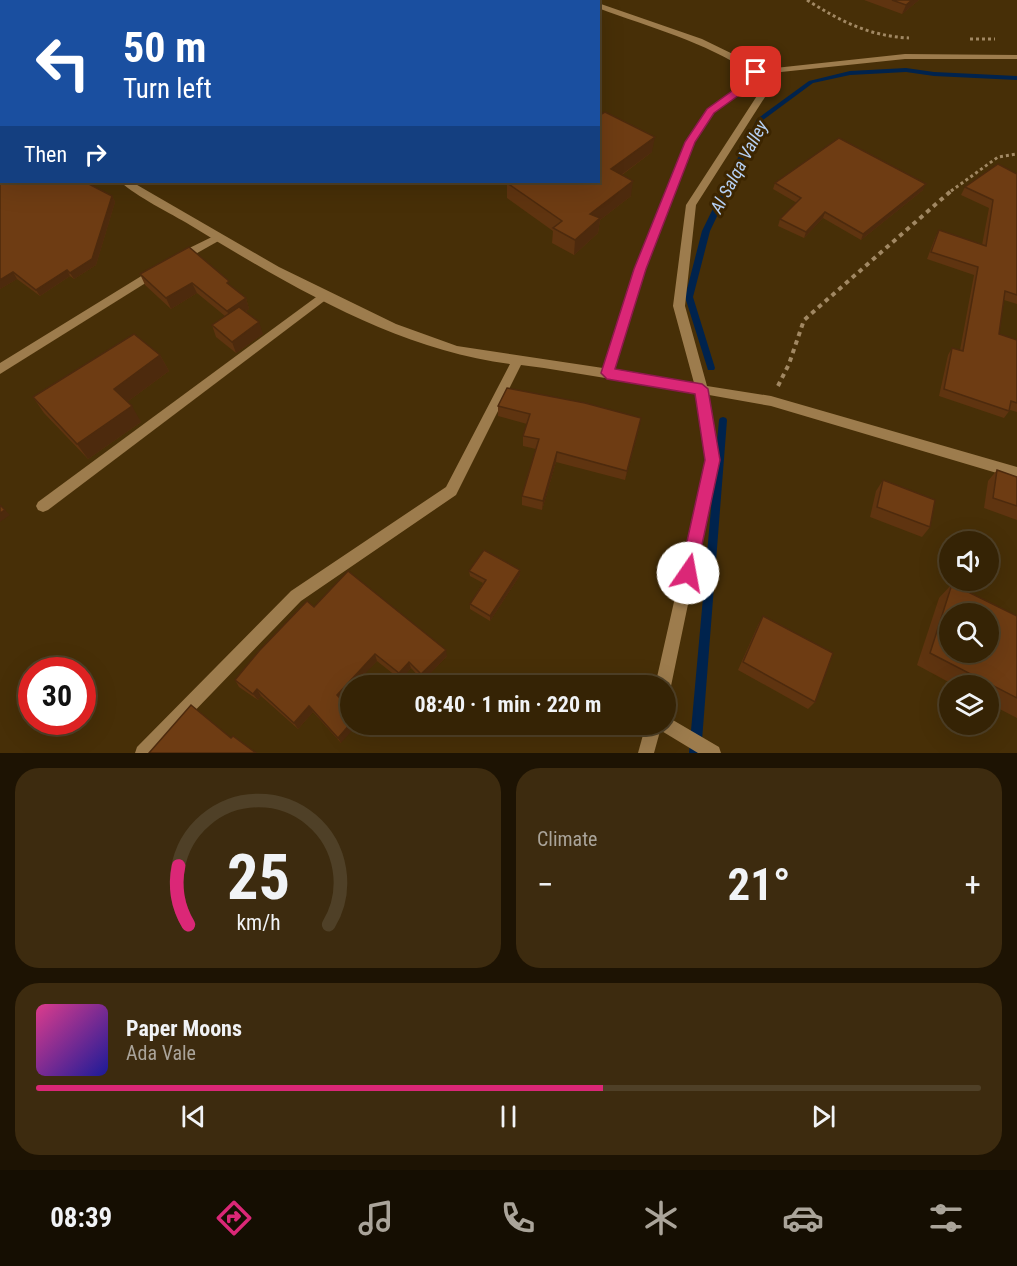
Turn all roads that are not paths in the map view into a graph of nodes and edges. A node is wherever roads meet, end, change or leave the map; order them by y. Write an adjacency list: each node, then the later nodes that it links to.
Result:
1 (600, 5): 8 (street)
2 (1017, 57): 9 (street)
3 (128, 183): 4 (street)
4 (218, 237): 5 (street); 7 (street)
5 (323, 296): 6 (street); 11 (street)
6 (517, 362): 8 (street); 15 (street)
7 (0, 369)
8 (607, 373): 9 (street)
9 (702, 389): 10 (street); 12 (street)
10 (1017, 473)
11 (43, 506)
12 (665, 675)
13 (676, 730): 17 (street)
14 (651, 735): 16 (street)
15 (142, 753)
16 (646, 753)
17 (713, 753)

